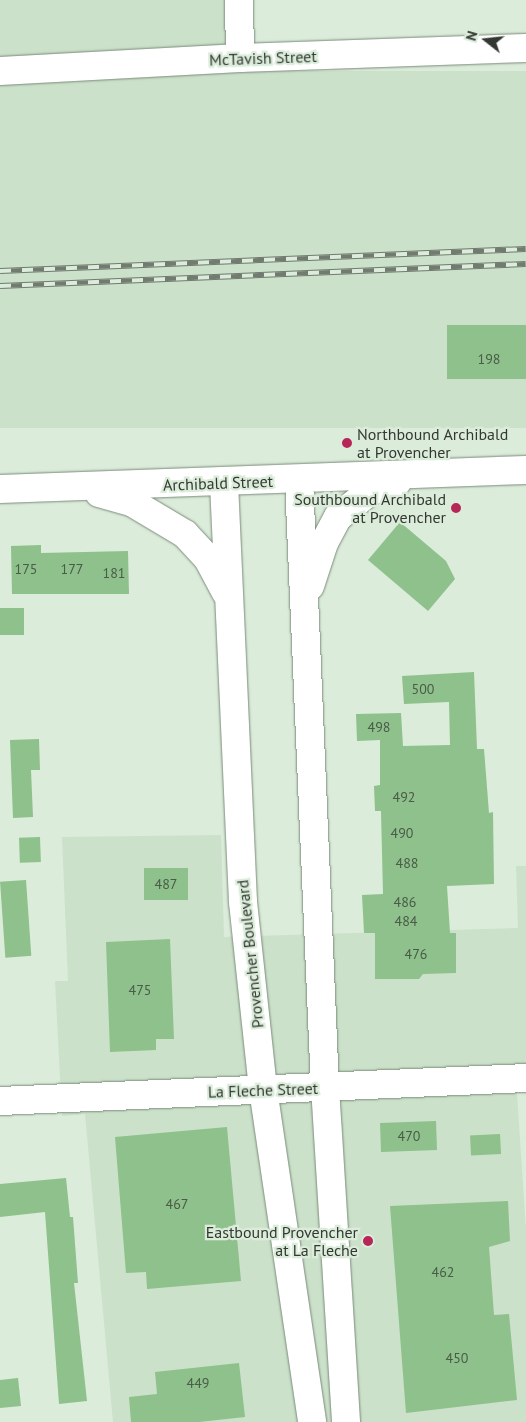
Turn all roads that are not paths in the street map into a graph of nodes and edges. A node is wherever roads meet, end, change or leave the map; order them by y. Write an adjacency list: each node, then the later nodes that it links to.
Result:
1 (239, 0): 3 (main road)
2 (526, 48): 3 (main road, McTavish Street)
3 (240, 58): 4 (main road, McTavish Street)
4 (0, 71)
5 (526, 470): 6 (main road, Archibald Street)
6 (426, 473): 7 (main road, Archibald Street); 12 (main road)
7 (298, 480): 8 (main road, Archibald Street); 12 (main road)
8 (224, 483): 9 (main road, Archibald Street); 11 (main road, Provencher Boulevard)
9 (75, 485): 10 (main road, Archibald Street); 11 (main road)
10 (0, 489)
11 (230, 602): 15 (main road, Provencher Boulevard)
12 (305, 604): 14 (main road)
13 (526, 1078): 14 (main road, La Fleche Street)
14 (324, 1087): 15 (main road, La Fleche Street); 18 (main road)
15 (263, 1089): 16 (main road, La Fleche Street); 17 (main road, Provencher Boulevard)
16 (0, 1101)
17 (312, 1422)
18 (346, 1422)

